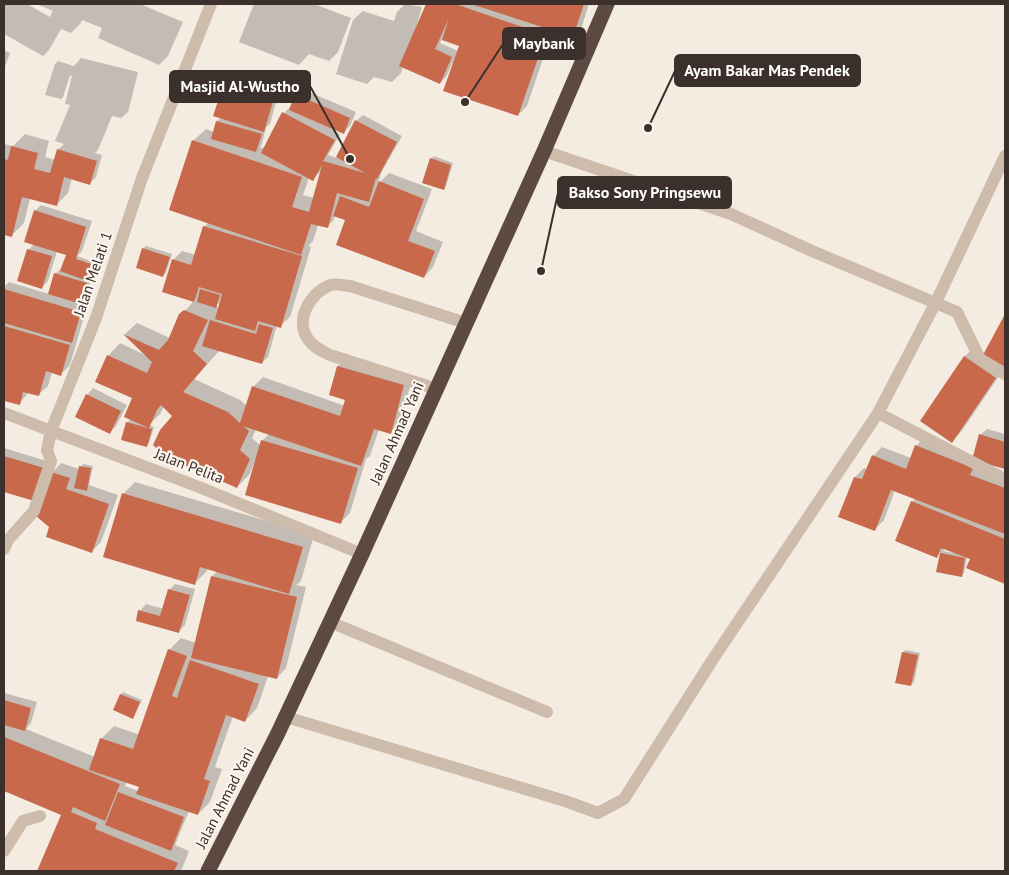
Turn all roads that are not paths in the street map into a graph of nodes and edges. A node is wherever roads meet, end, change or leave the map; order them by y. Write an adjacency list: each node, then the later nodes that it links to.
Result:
1 (211, 4): 11 (street, Jalan Melati 1)
2 (607, 4): 3 (highway, Jalan Ahmad Yani)
3 (544, 151): 5 (street); 6 (highway, Jalan Ahmad Yani)
4 (1005, 156): 5 (street)
5 (936, 302): 7 (street); 10 (street)
6 (466, 324): 8 (highway, Jalan Ahmad Yani); 8 (street)
7 (1005, 374)
8 (436, 389): 14 (highway, Jalan Ahmad Yani)
9 (4, 413): 11 (street, Jalan Pelita)
10 (878, 413): 12 (street); 17 (street)
11 (51, 432): 13 (street, Jalan Melati 1); 14 (street, Jalan Pelita)
12 (1005, 479)
13 (4, 549)
14 (362, 554): 15 (highway, Jalan Ahmad Yani)
15 (330, 622): 16 (street); 17 (highway, Jalan Ahmad Yani)
16 (547, 712)
17 (286, 717): 20 (highway, Jalan Ahmad Yani)
18 (40, 816): 19 (street)
19 (4, 850)
20 (208, 871)

